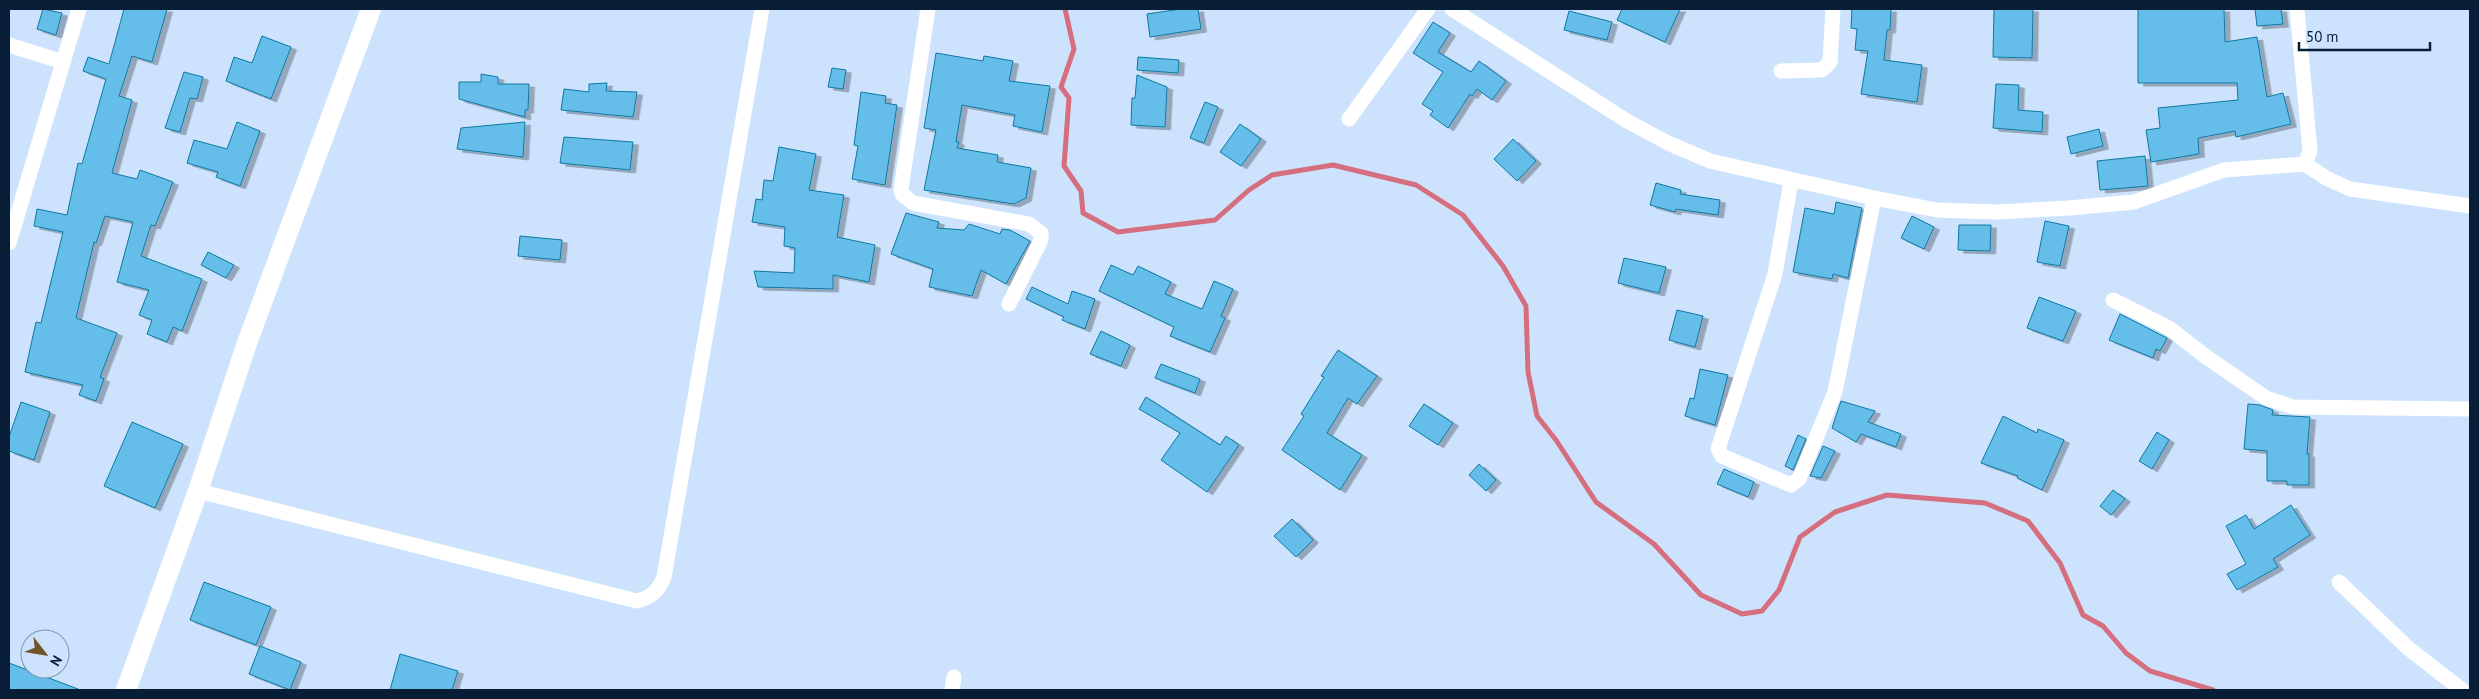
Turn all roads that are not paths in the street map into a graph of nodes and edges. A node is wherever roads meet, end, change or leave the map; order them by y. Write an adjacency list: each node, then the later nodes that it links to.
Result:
1 (79, 9): 10 (street)
2 (371, 9): 21 (street)
3 (762, 9): 21 (street)
4 (928, 9): 19 (street)
5 (1428, 9): 12 (street)
6 (1452, 9): 14 (street)
7 (1833, 9): 11 (street)
8 (2297, 9): 13 (street)
9 (9, 45): 10 (street)
10 (63, 62): 17 (street)
11 (1781, 71)
12 (1349, 119)
13 (2305, 164): 15 (street); 16 (street)
14 (1791, 181): 15 (street); 15 (street)
15 (1874, 198)
16 (2470, 206)
17 (9, 243)
18 (2113, 300): 20 (street)
19 (1009, 304)
20 (2470, 409)
21 (198, 491): 24 (street)
22 (2339, 582): 25 (street)
23 (2470, 684): 26 (street)
24 (126, 690)
25 (2462, 690)
26 (2467, 690)

